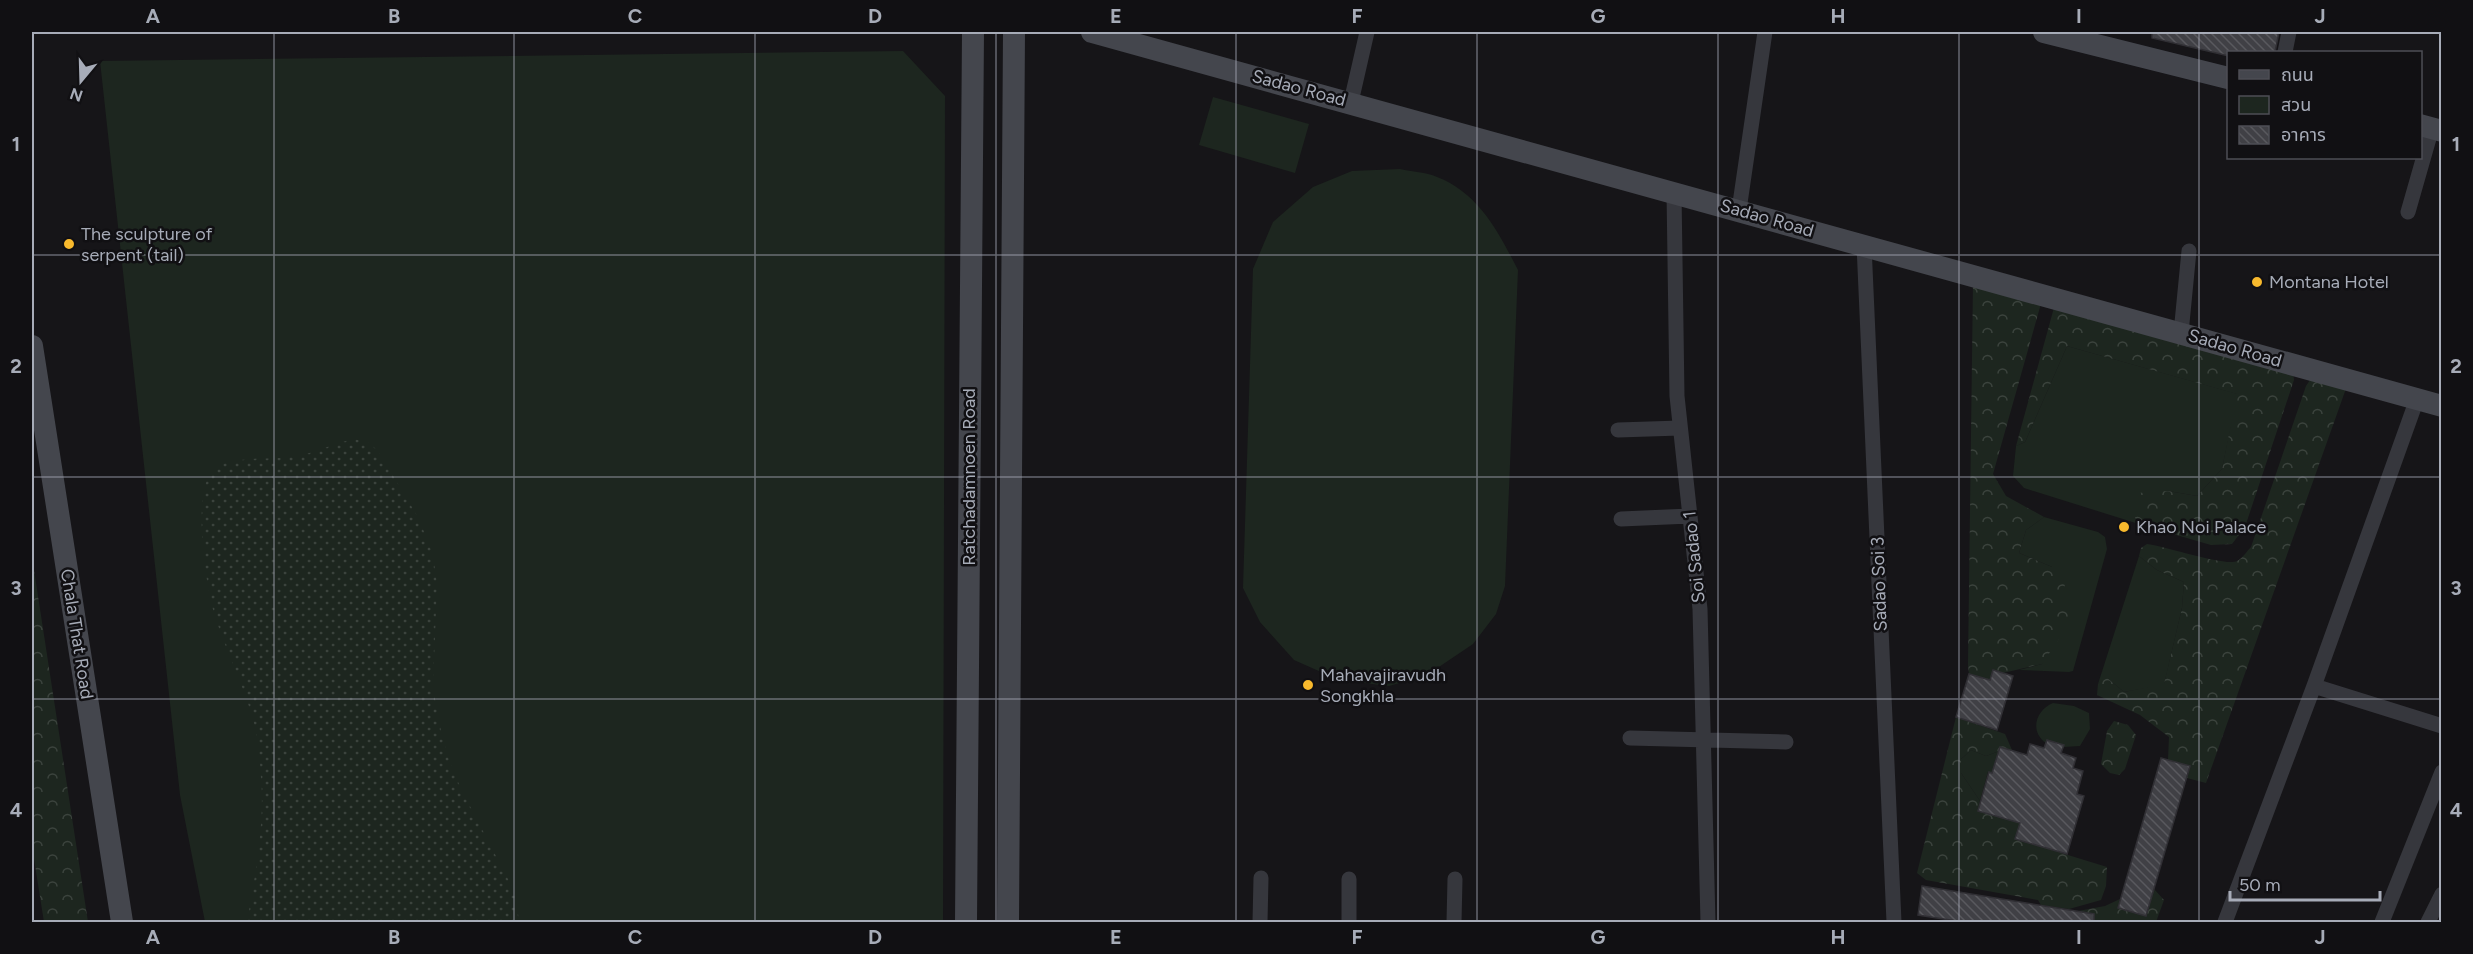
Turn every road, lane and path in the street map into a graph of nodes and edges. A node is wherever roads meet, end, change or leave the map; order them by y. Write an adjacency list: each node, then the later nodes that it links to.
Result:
1 (973, 32): 36 (street, Ratchadamnoen Road)
2 (1014, 32): 37 (street)
3 (1092, 32): 10 (street, Sadao Road)
4 (1367, 32): 10 (street)
5 (1765, 32): 13 (street)
6 (2044, 32): 9 (street)
7 (2289, 32): 8 (street)
8 (2285, 51)
9 (2227, 78)
10 (1351, 102): 12 (street, Sadao Road)
11 (2431, 128): 14 (street)
12 (1674, 192): 13 (street, Sadao Road); 21 (street, Soi Sadao 1)
13 (1739, 210): 15 (street, Sadao Road)
14 (2408, 212)
15 (1864, 245): 17 (street, Sadao Road); 42 (street, Sadao Soi 3)
16 (2189, 251): 17 (street)
17 (2181, 333): 19 (street, Sadao Road)
18 (32, 346): 35 (street, Chala That Road)
19 (2417, 399): 20 (street, Sadao Road); 25 (street)
20 (2442, 406)
21 (1680, 428): 22 (street); 23 (street, Soi Sadao 1)
22 (1618, 429)
23 (1690, 516): 24 (street); 28 (street, Soi Sadao 1)
24 (1621, 519)
25 (2314, 686): 26 (street); 43 (street)
26 (2442, 726)
27 (1630, 738): 28 (street)
28 (1702, 741): 29 (street); 41 (street, Soi Sadao 1)
29 (1786, 742)
30 (2442, 772): 44 (street)
31 (1261, 879): 38 (street)
32 (1349, 879): 39 (street)
33 (1455, 879): 40 (street)
34 (2442, 894): 45 (street)
35 (122, 922)
36 (966, 922)
37 (1008, 922)
38 (1260, 922)
39 (1348, 922)
40 (1454, 922)
41 (1708, 922)
42 (1894, 922)
43 (2225, 922)
44 (2382, 922)
45 (2428, 922)

